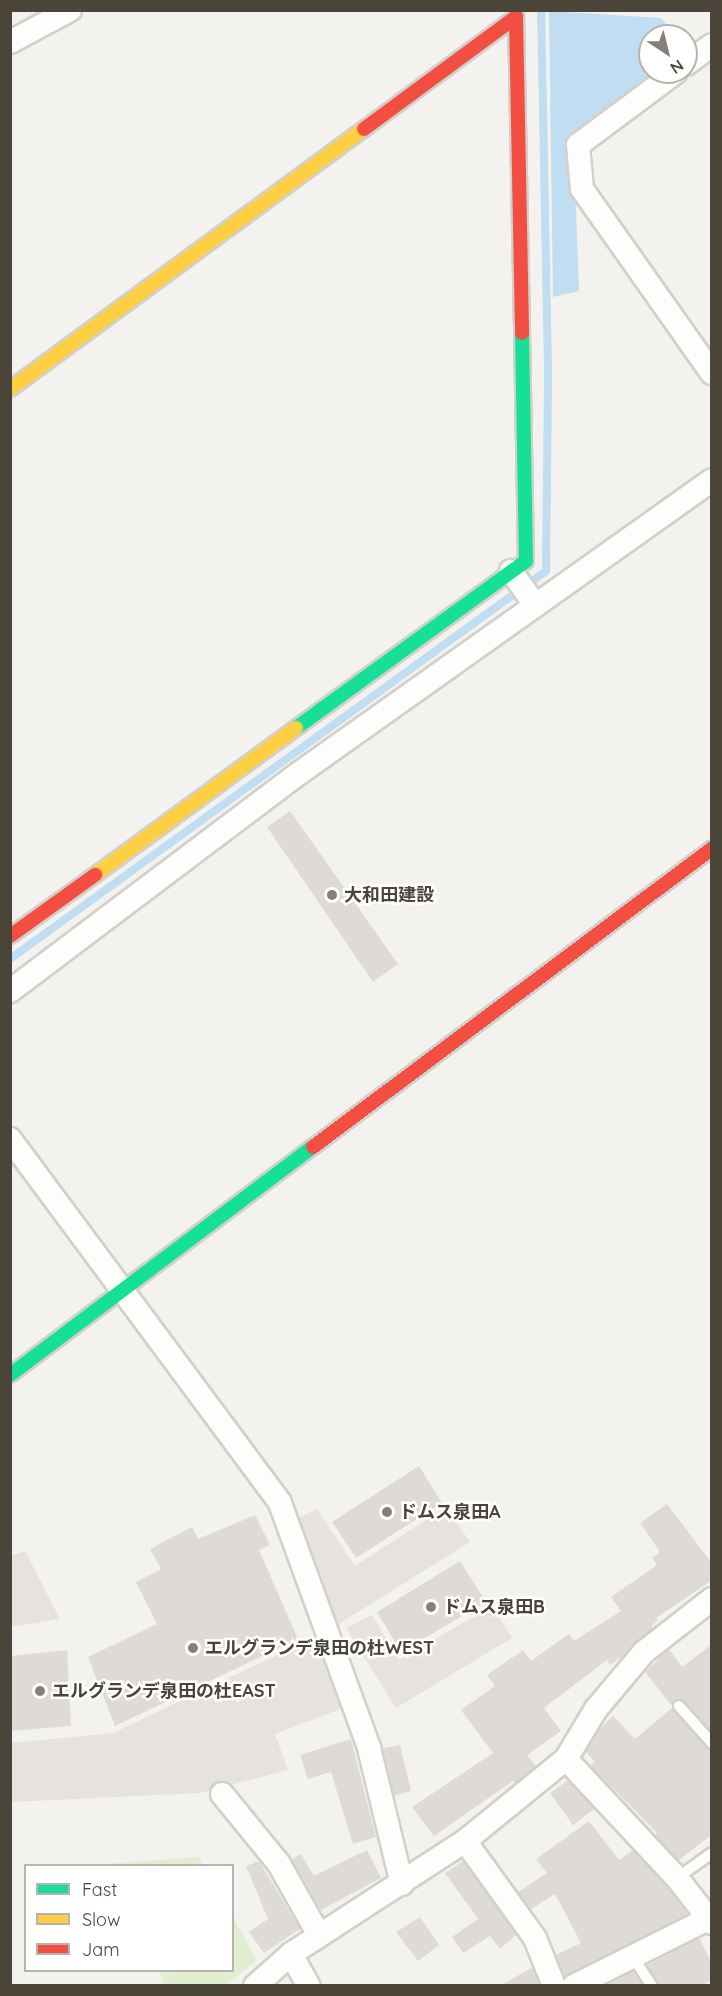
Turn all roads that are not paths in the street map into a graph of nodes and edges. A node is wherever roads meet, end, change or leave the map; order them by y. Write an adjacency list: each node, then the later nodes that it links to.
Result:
1 (70, 10): 2 (street)
2 (10, 42)
3 (711, 45): 4 (street)
4 (698, 55)
5 (660, 84): 6 (street)
6 (711, 373)
7 (10, 389): 9 (street)
8 (711, 480): 10 (street)
9 (511, 571): 10 (street); 12 (street)
10 (535, 605): 13 (street)
11 (711, 848): 15 (street)
12 (10, 936)
13 (10, 991)
14 (10, 1139): 15 (street)
15 (122, 1289): 16 (street); 25 (street)
16 (10, 1375)
17 (711, 1599): 20 (street)
18 (679, 1706): 19 (lane)
19 (711, 1743)
20 (566, 1759): 22 (street); 24 (street)
21 (222, 1794): 27 (street)
22 (465, 1841): 25 (street); 32 (street)
23 (711, 1853): 24 (lane)
24 (676, 1878): 26 (street)
25 (402, 1884): 27 (street)
26 (707, 1911): 29 (street)
27 (319, 1935): 28 (street)
28 (291, 1954): 30 (street); 31 (street)
29 (633, 1957): 33 (street); 34 (lane)
30 (255, 1986)
31 (309, 1986)
32 (554, 1986)
33 (574, 1986)
34 (652, 1986)

